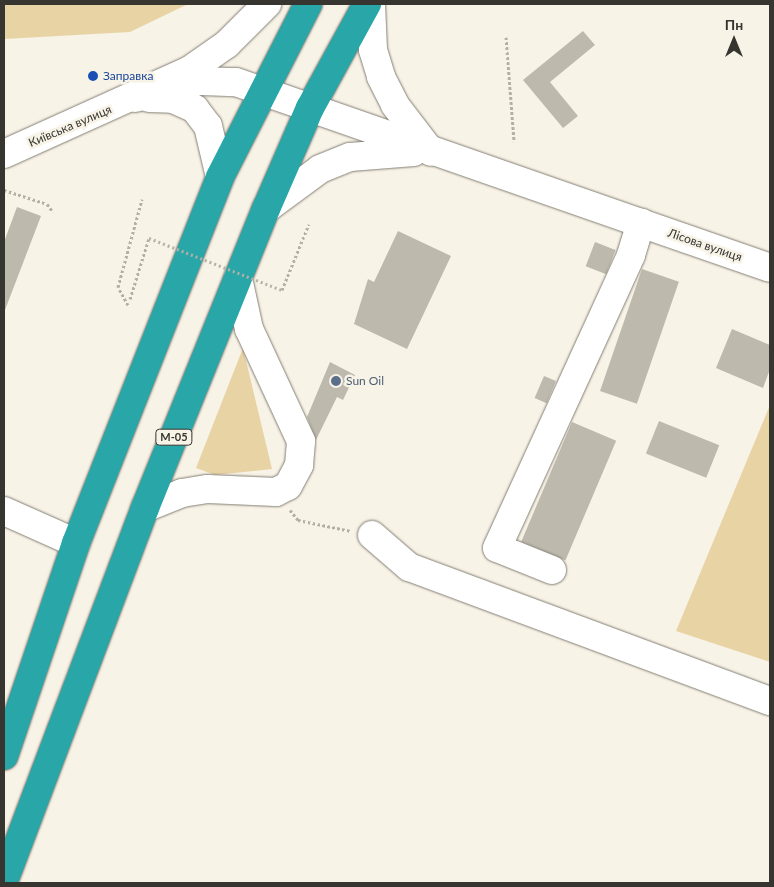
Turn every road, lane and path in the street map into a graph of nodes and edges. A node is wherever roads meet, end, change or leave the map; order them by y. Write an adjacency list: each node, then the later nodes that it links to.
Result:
1 (267, 4): 7 (street)
2 (308, 4): 6 (highway)
3 (366, 4): 8 (highway, М-05)
4 (371, 4): 10 (street)
5 (506, 37): 9 (path)
6 (263, 90): 7 (street, Лісова вулиця); 8 (street, Лісова вулиця); 12 (highway)
7 (135, 98): 11 (street, Київська вулиця); 12 (street)
8 (310, 108): 10 (street, Лісова вулиця); 15 (highway, М-05)
9 (514, 142)
10 (431, 152): 15 (street); 17 (street, Лісова вулиця)
11 (4, 154)
12 (220, 177): 27 (highway)
13 (4, 190): 16 (path)
14 (142, 199): 22 (path)
15 (266, 209): 20 (highway, М-05)
16 (53, 212)
17 (641, 223): 19 (street, Лісова вулиця); 28 (street)
18 (309, 224): 21 (path, bridge)
19 (770, 268)
20 (238, 278): 23 (street); 24 (highway, М-05)
21 (130, 299)
22 (128, 305)
23 (276, 492): 24 (street); 26 (path)
24 (145, 508): 31 (highway, М-05)
25 (4, 512): 27 (street)
26 (372, 535): 29 (street)
27 (76, 543): 30 (highway)
28 (552, 570)
29 (770, 701)
30 (4, 756)
31 (4, 881)

